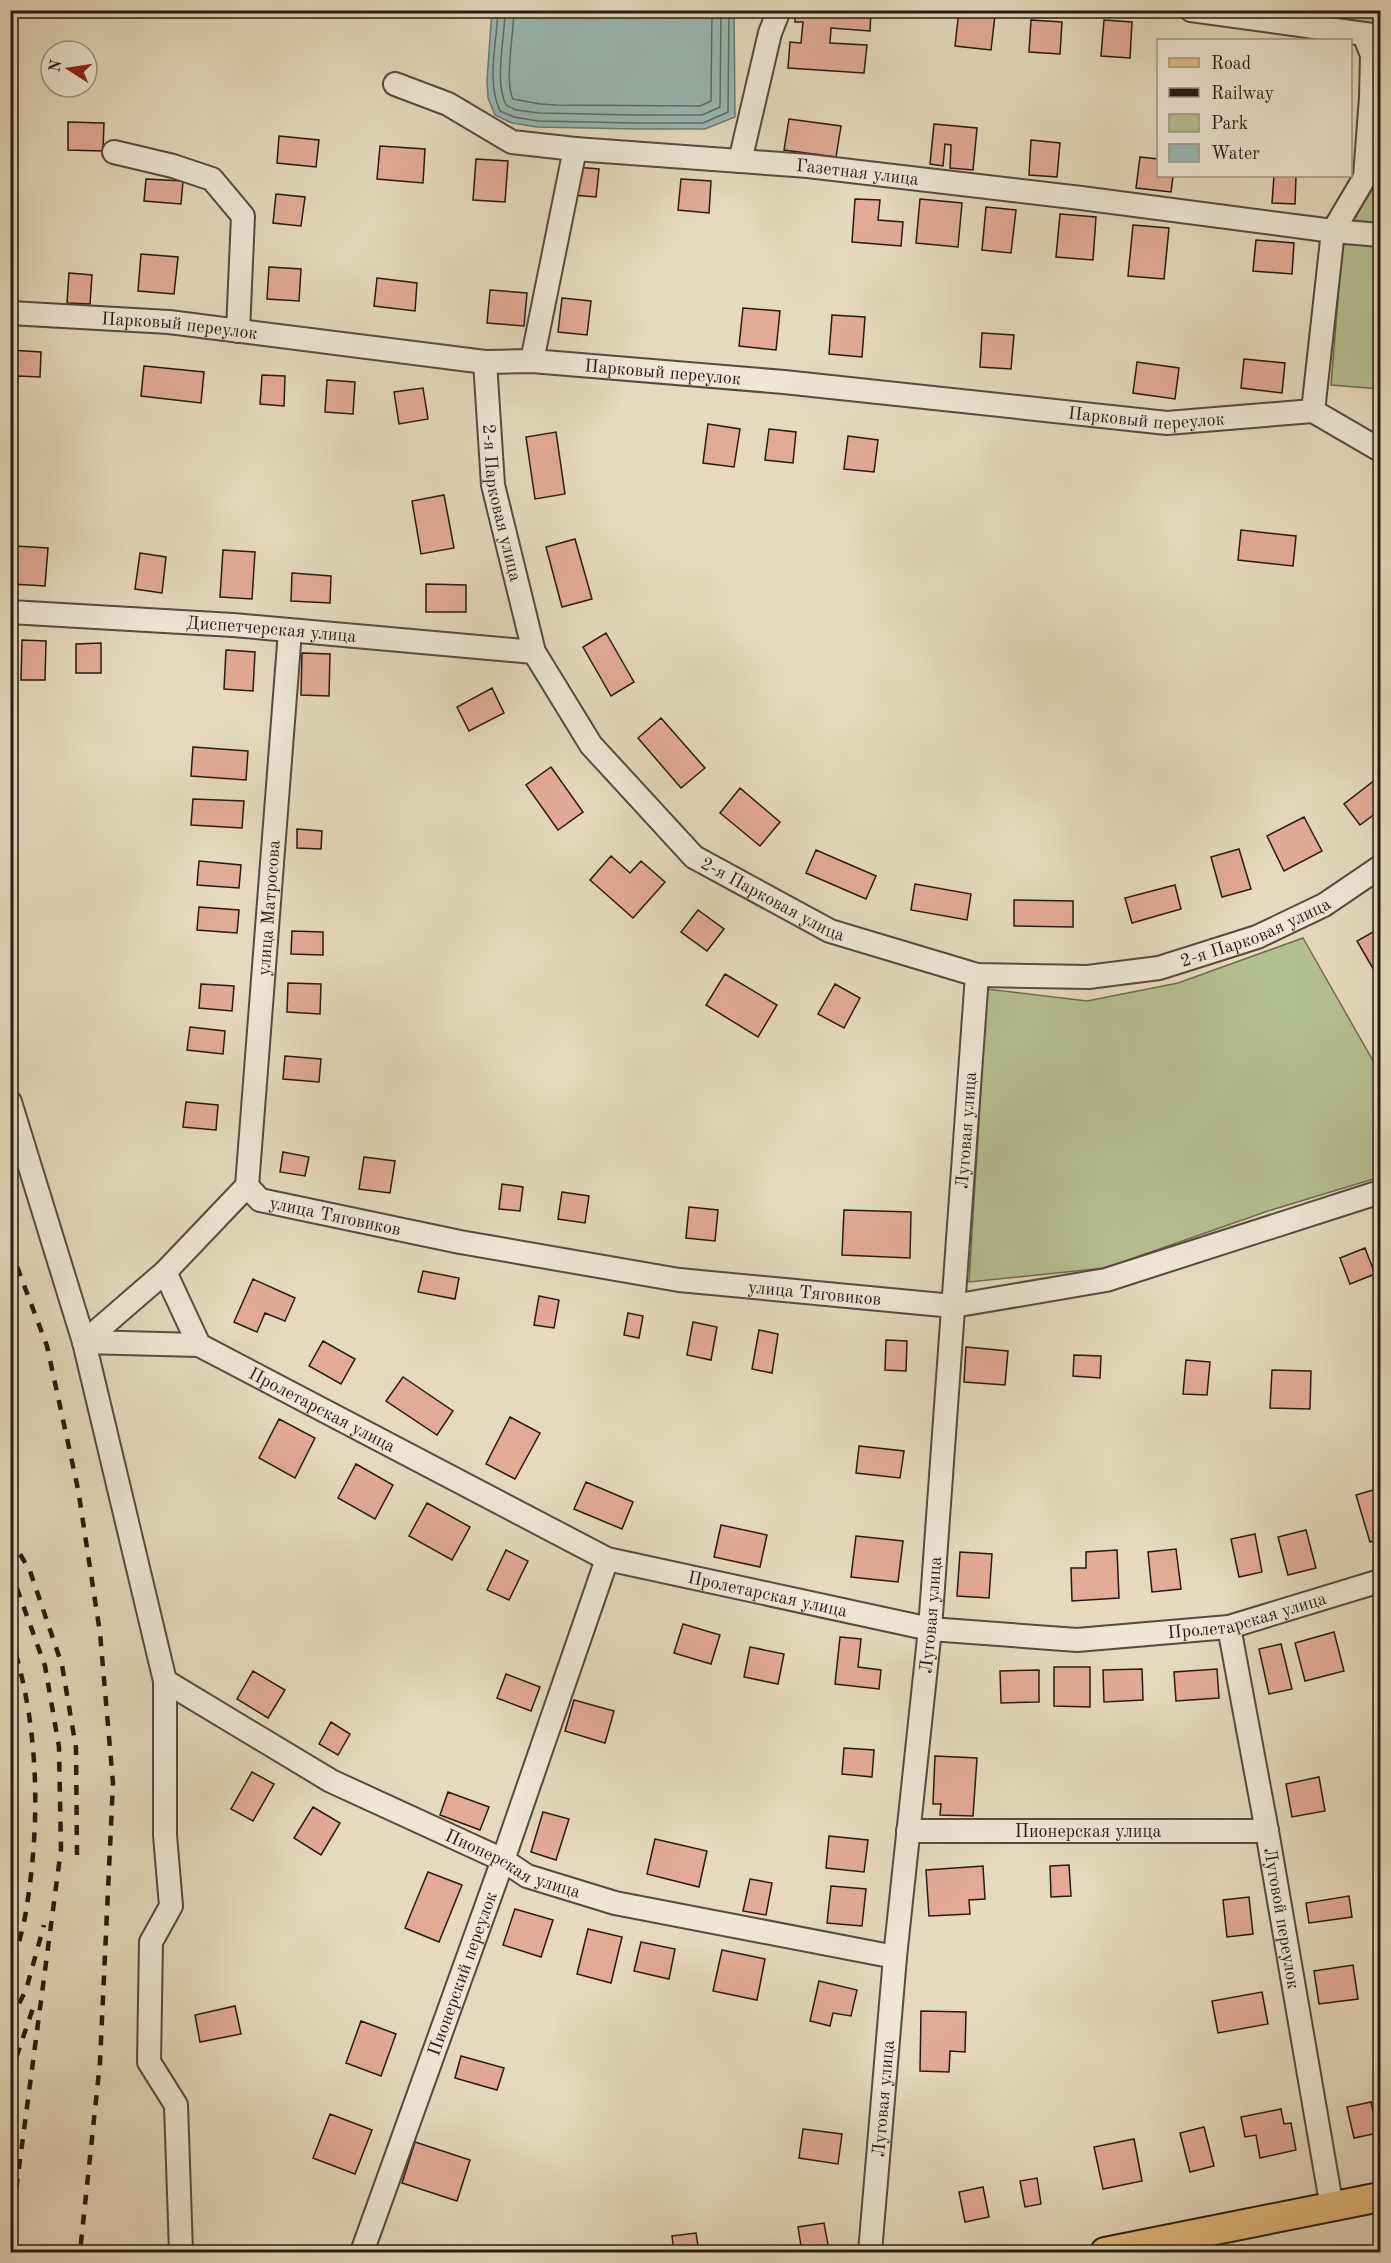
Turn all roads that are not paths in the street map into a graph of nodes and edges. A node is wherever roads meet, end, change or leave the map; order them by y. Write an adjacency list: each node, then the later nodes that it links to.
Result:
1 (779, 10): 7 (street)
2 (1191, 10): 3 (street)
3 (1372, 36): 8 (street)
4 (395, 84): 5 (street, Газетная улица)
5 (575, 149): 7 (street, Газетная улица); 12 (street)
6 (114, 152): 11 (street)
7 (740, 161): 8 (street, Газетная улица)
8 (1333, 231): 9 (street, Газетная улица); 14 (street)
9 (1380, 235)
10 (10, 313): 11 (street, Парковый переулок)
11 (238, 331): 13 (street, Парковый переулок)
12 (532, 361): 13 (street, Парковый переулок); 14 (street, Парковый переулок)
13 (485, 362): 18 (street, 2-я Парковая улица)
14 (1313, 411): 15 (street)
15 (1380, 450)
16 (10, 612): 17 (street, Диспетчерская улица)
17 (290, 631): 18 (street, Диспетчерская улица); 22 (street, улица Матросова)
18 (534, 652): 20 (street, 2-я Парковая улица)
19 (1380, 867): 20 (street, 2-я Парковая улица)
20 (977, 975): 25 (street, Луговая улица)
21 (10, 1102): 26 (street)
22 (247, 1186): 24 (street); 25 (street, улица Тяговиков)
23 (1380, 1192): 25 (street, улица Тяговиков)
24 (165, 1272): 26 (street); 27 (street)
25 (953, 1306): 31 (street, Луговая улица)
26 (84, 1342): 27 (street); 32 (street)
27 (199, 1345): 28 (street, Пролетарская улица)
28 (607, 1560): 31 (street, Пролетарская улица); 35 (street, Пионерский переулок)
29 (1380, 1581): 30 (street, Пролетарская улица)
30 (1229, 1627): 31 (street, Пролетарская улица); 34 (street, Луговой переулок)
31 (930, 1629): 33 (street, Луговая улица)
32 (165, 1682): 35 (street, Пионерская улица); 39 (street)
33 (908, 1831): 34 (street, Пионерская улица); 36 (street, Луговая улица)
34 (1268, 1831): 38 (street, Луговой переулок)
35 (503, 1860): 36 (street, Пионерская улица); 40 (street, Пионерский переулок)
36 (895, 1957): 41 (street, Луговая улица)
37 (1380, 2198): 38 (main road)
38 (1332, 2208): 42 (main road)
39 (181, 2253)
40 (362, 2253)
41 (870, 2253)
42 (1105, 2253)

